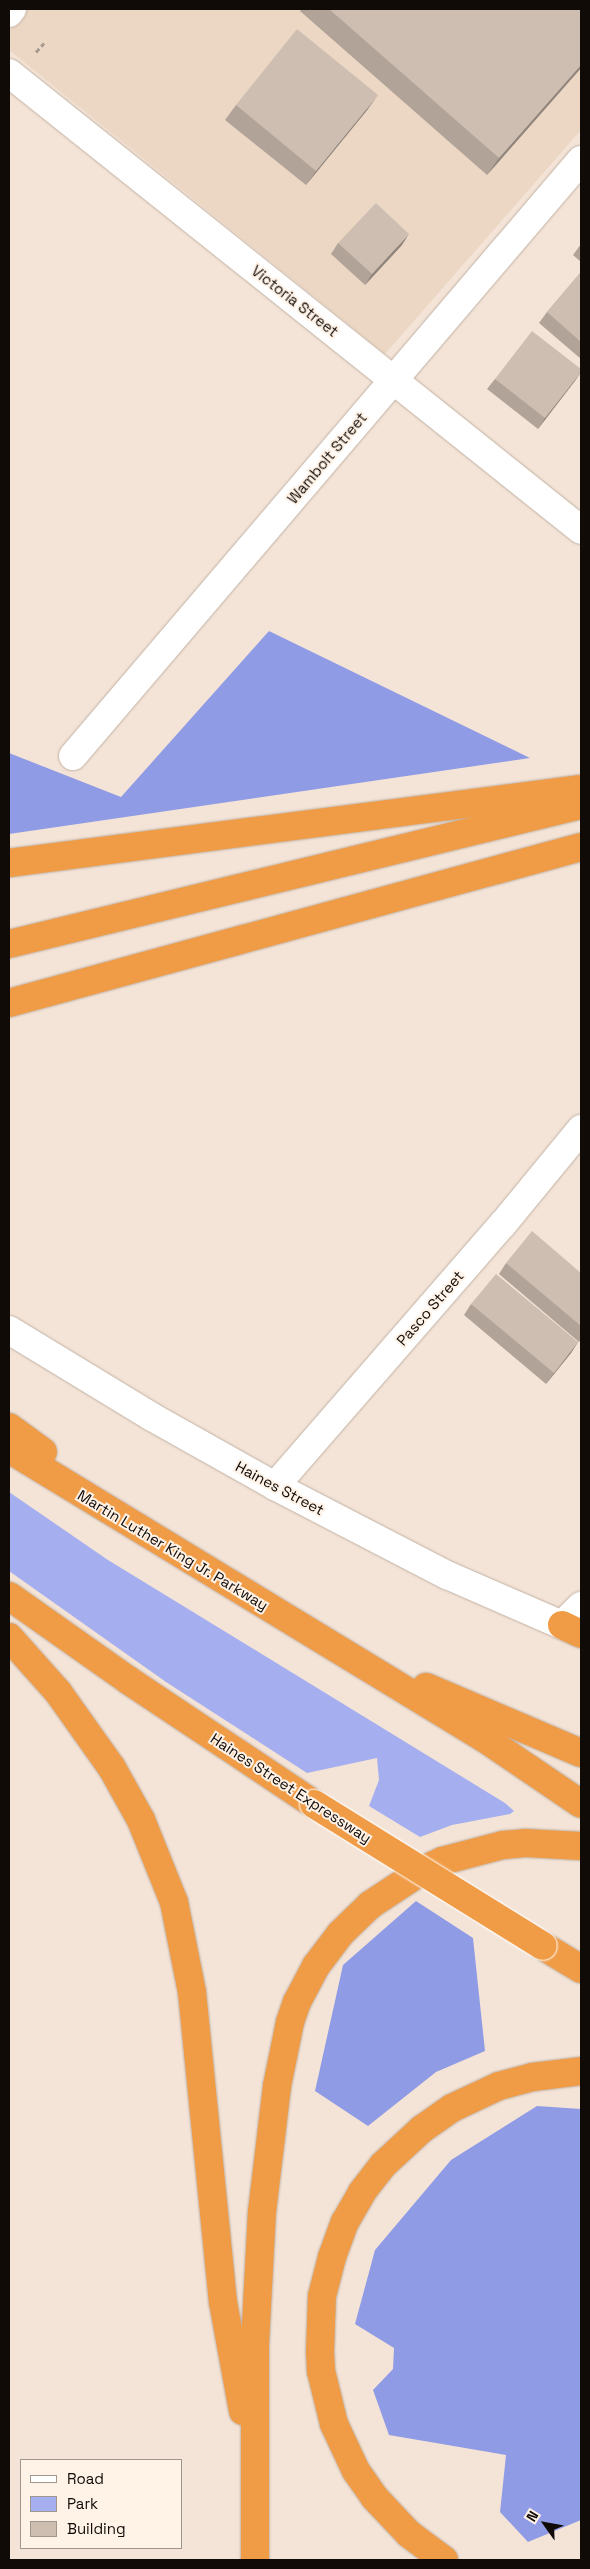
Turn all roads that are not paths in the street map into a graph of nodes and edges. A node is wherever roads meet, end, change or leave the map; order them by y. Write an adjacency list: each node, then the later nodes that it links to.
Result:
1 (12, 9): 2 (street)
2 (9, 12)
3 (9, 73): 5 (street, Victoria Street)
4 (581, 160): 5 (street, Wambolt Street)
5 (394, 380): 6 (street, Victoria Street); 7 (street, Wambolt Street)
6 (581, 530)
7 (72, 756)
8 (581, 788): 11 (highway)
9 (581, 805): 12 (highway)
10 (581, 847): 13 (highway)
11 (9, 863)
12 (9, 944)
13 (9, 1003)
14 (581, 1128): 18 (street, Pasco Street)
15 (9, 1330): 18 (street, Haines Street)
16 (9, 1427): 19 (highway)
17 (9, 1449): 19 (highway, Martin Luther King Jr. Parkway)
18 (275, 1486): 22 (street, Haines Street)
19 (172, 1549): 24 (highway, Martin Luther King Jr. Parkway)
20 (9, 1596): 30 (highway, Haines Street Expressway, bridge)
21 (581, 1606): 22 (street)
22 (571, 1630)
23 (9, 1637): 32 (highway)
24 (338, 1650): 25 (highway); 26 (highway)
25 (484, 1738): 27 (highway); 28 (highway)
26 (581, 1753)
27 (581, 1793)
28 (581, 1804)
29 (581, 1846): 32 (highway)
30 (581, 1969)
31 (581, 2071): 34 (highway)
32 (256, 2477): 33 (highway)
33 (256, 2560)
34 (444, 2560)

